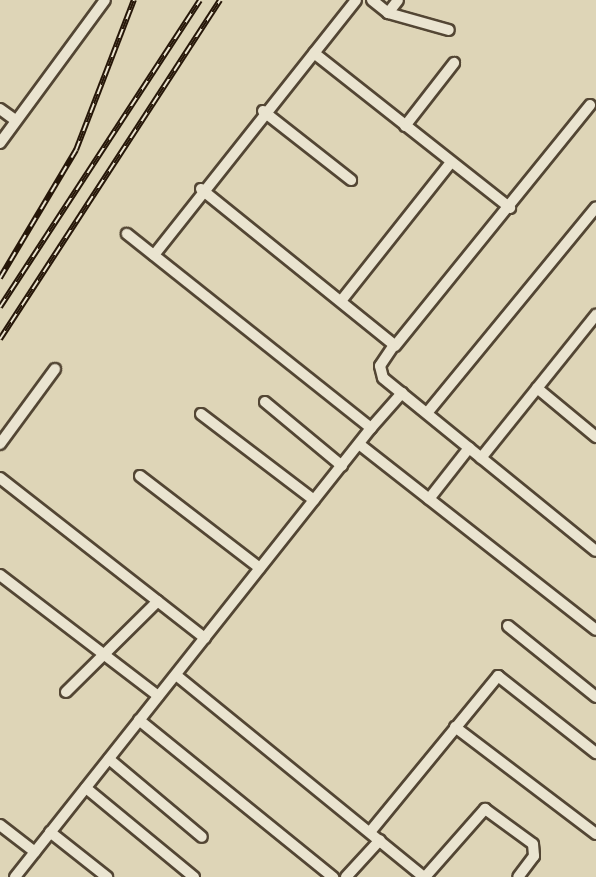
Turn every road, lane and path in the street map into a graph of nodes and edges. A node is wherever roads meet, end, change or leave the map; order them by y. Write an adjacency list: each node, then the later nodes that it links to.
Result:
1 (105, 0): 12 (street)
2 (356, 0): 7 (street)
3 (372, 0): 5 (street)
4 (398, 0): 5 (street)
5 (388, 13): 6 (street)
6 (449, 30)
7 (314, 53): 11 (street); 13 (street)
8 (454, 63): 13 (street)
9 (590, 105): 19 (street)
10 (0, 109): 12 (street)
11 (263, 111): 16 (street); 17 (street)
12 (15, 120): 14 (street)
13 (405, 126): 15 (street)
14 (0, 143)
15 (451, 162): 19 (street); 22 (street)
16 (351, 180)
17 (201, 189): 21 (street); 22 (street)
18 (596, 207): 30 (street)
19 (510, 208): 24 (street)
20 (127, 234): 21 (street)
21 (154, 255): 31 (street)
22 (341, 301): 24 (street)
23 (596, 315): 26 (street)
24 (394, 346): 27 (street)
25 (55, 369): 33 (street)
26 (537, 388): 32 (street); 36 (street)
27 (402, 393): 30 (street); 31 (street)
28 (265, 402): 37 (street)
29 (201, 414): 41 (street)
30 (427, 414): 35 (street)
31 (371, 428): 34 (street)
32 (596, 437)
33 (0, 444)
34 (359, 444): 37 (street); 40 (street)
35 (469, 447): 36 (street); 40 (street)
36 (481, 458): 42 (street)
37 (342, 466): 41 (street)
38 (140, 476): 43 (street)
39 (0, 478): 45 (street)
40 (429, 499): 47 (street)
41 (314, 500): 43 (street)
42 (596, 551)
43 (260, 568): 48 (street)
44 (0, 575): 49 (street)
45 (158, 601): 48 (street); 49 (street)
46 (508, 626): 53 (street)
47 (596, 631)
48 (205, 638): 50 (street)
49 (104, 654): 51 (street); 52 (street)
50 (176, 675): 52 (street); 61 (street)
51 (66, 692)
52 (158, 696): 54 (street)
53 (596, 697)
54 (139, 720): 57 (street); 69 (street)
55 (455, 727): 56 (street); 61 (street); 62 (street)
56 (596, 753)
57 (109, 759): 58 (street); 63 (street)
58 (86, 788): 60 (street); 68 (street)
59 (0, 825): 65 (street)
60 (50, 832): 65 (street); 67 (street)
61 (370, 832): 64 (street)
62 (596, 834)
63 (202, 837)
64 (380, 840): 70 (street); 71 (street)
65 (35, 852): 66 (street)
66 (15, 877)
67 (107, 877)
68 (193, 877)
69 (333, 877)
70 (346, 877)
71 (425, 877): 72 (street)
72 (518, 877)

